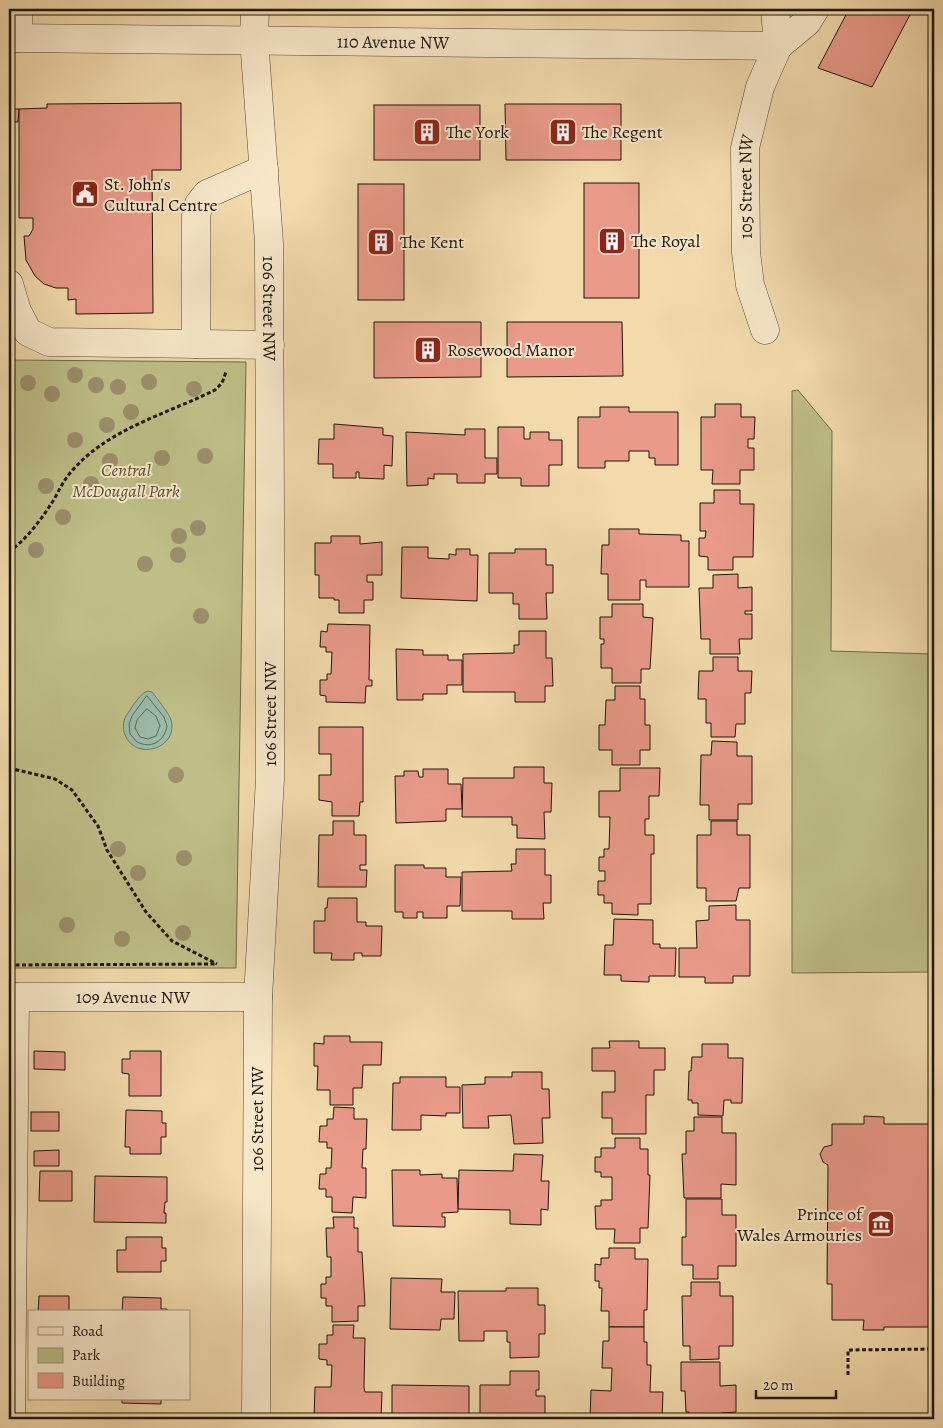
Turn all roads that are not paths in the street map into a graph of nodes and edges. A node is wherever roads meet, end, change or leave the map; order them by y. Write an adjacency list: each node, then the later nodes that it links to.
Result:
1 (18, 9): 5 (street)
2 (254, 9): 6 (street, 106 Street NW)
3 (775, 9): 7 (street, 105 Street NW)
4 (815, 9): 7 (street, 105 Street NW)
5 (13, 38): 6 (street, 110 Avenue NW)
6 (254, 39): 7 (street, 110 Avenue NW); 8 (street, 106 Street NW)
7 (778, 46): 10 (street, 105 Street NW)
8 (264, 170): 11 (street); 12 (street, 106 Street NW)
9 (9, 284): 11 (street)
10 (766, 330)
11 (196, 344): 12 (street)
12 (270, 345): 14 (street, 106 Street NW)
13 (12, 997): 14 (street, 109 Avenue NW); 15 (street)
14 (258, 997): 16 (street, 106 Street NW)
15 (11, 1419)
16 (256, 1419)

